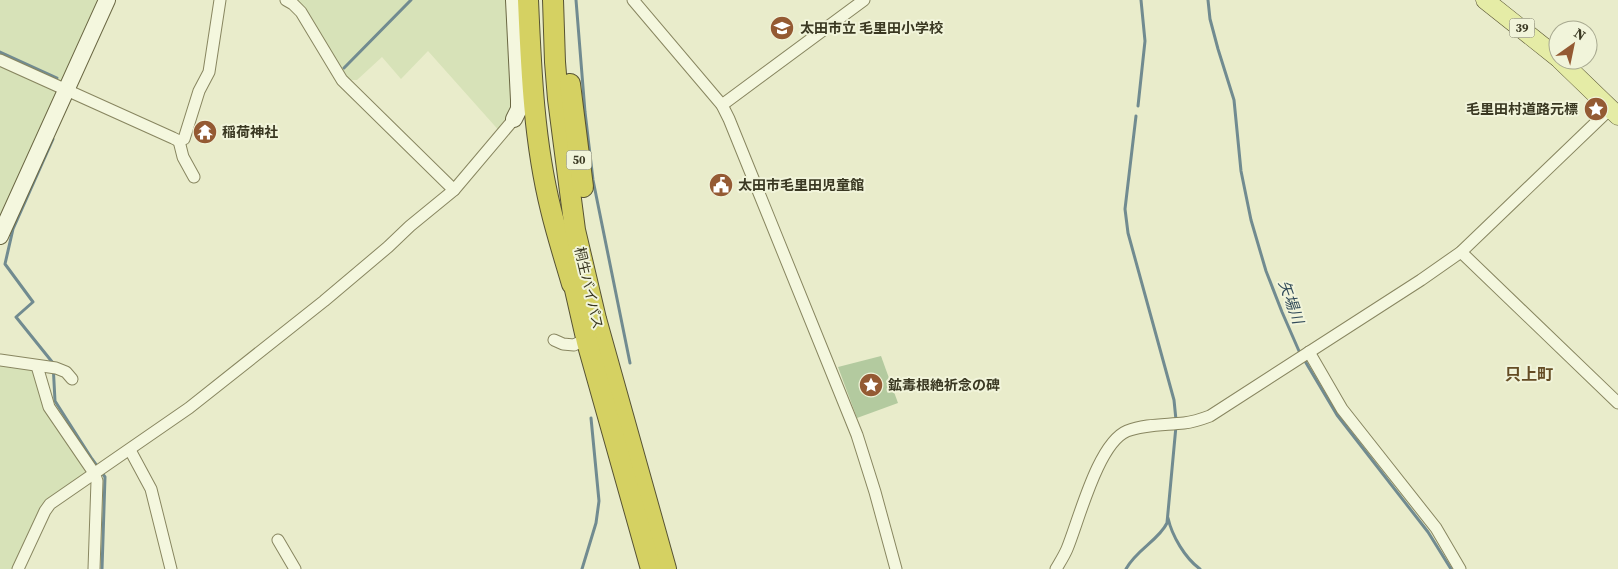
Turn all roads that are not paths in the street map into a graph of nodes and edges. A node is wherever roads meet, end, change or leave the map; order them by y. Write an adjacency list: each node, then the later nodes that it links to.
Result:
1 (107, 0): 15 (street)
2 (220, 0): 19 (street)
3 (286, 0): 21 (street)
4 (514, 0): 18 (street)
5 (528, 0): 24 (highway, 50)
6 (540, 0): 24 (highway, 桐生バイパス / 50)
7 (553, 0): 25 (highway, 桐生バイパス / 50)
8 (564, 0): 25 (highway, 50)
9 (632, 0): 16 (street)
10 (864, 0): 16 (street)
11 (1490, 2): 12 (main road, 39)
12 (1548, 50)
13 (0, 60): 15 (street)
14 (1570, 70): 17 (main road, 39)
15 (66, 90): 19 (street); 22 (street)
16 (722, 105): 42 (street)
17 (1614, 112): 23 (street)
18 (514, 118): 21 (street)
19 (179, 141): 20 (street)
20 (194, 177)
21 (454, 190): 33 (street)
22 (0, 236)
23 (1460, 252): 28 (street); 32 (street)
24 (577, 300): 27 (highway, 桐生バイパス / 50)
25 (596, 319): 41 (highway, 桐生バイパス / 50)
26 (554, 340): 27 (street)
27 (587, 342): 40 (highway, 桐生バイパス / 50)
28 (1309, 352): 43 (street); 44 (street)
29 (0, 360): 30 (street)
30 (46, 366): 31 (street); 34 (street)
31 (72, 379)
32 (1618, 403)
33 (130, 450): 34 (street); 39 (street)
34 (98, 470): 37 (street); 38 (street)
35 (278, 540): 36 (street)
36 (290, 567)
37 (18, 569)
38 (94, 569)
39 (171, 569)
40 (651, 569)
41 (666, 569)
42 (896, 569)
43 (1056, 569)
44 (1460, 569)

